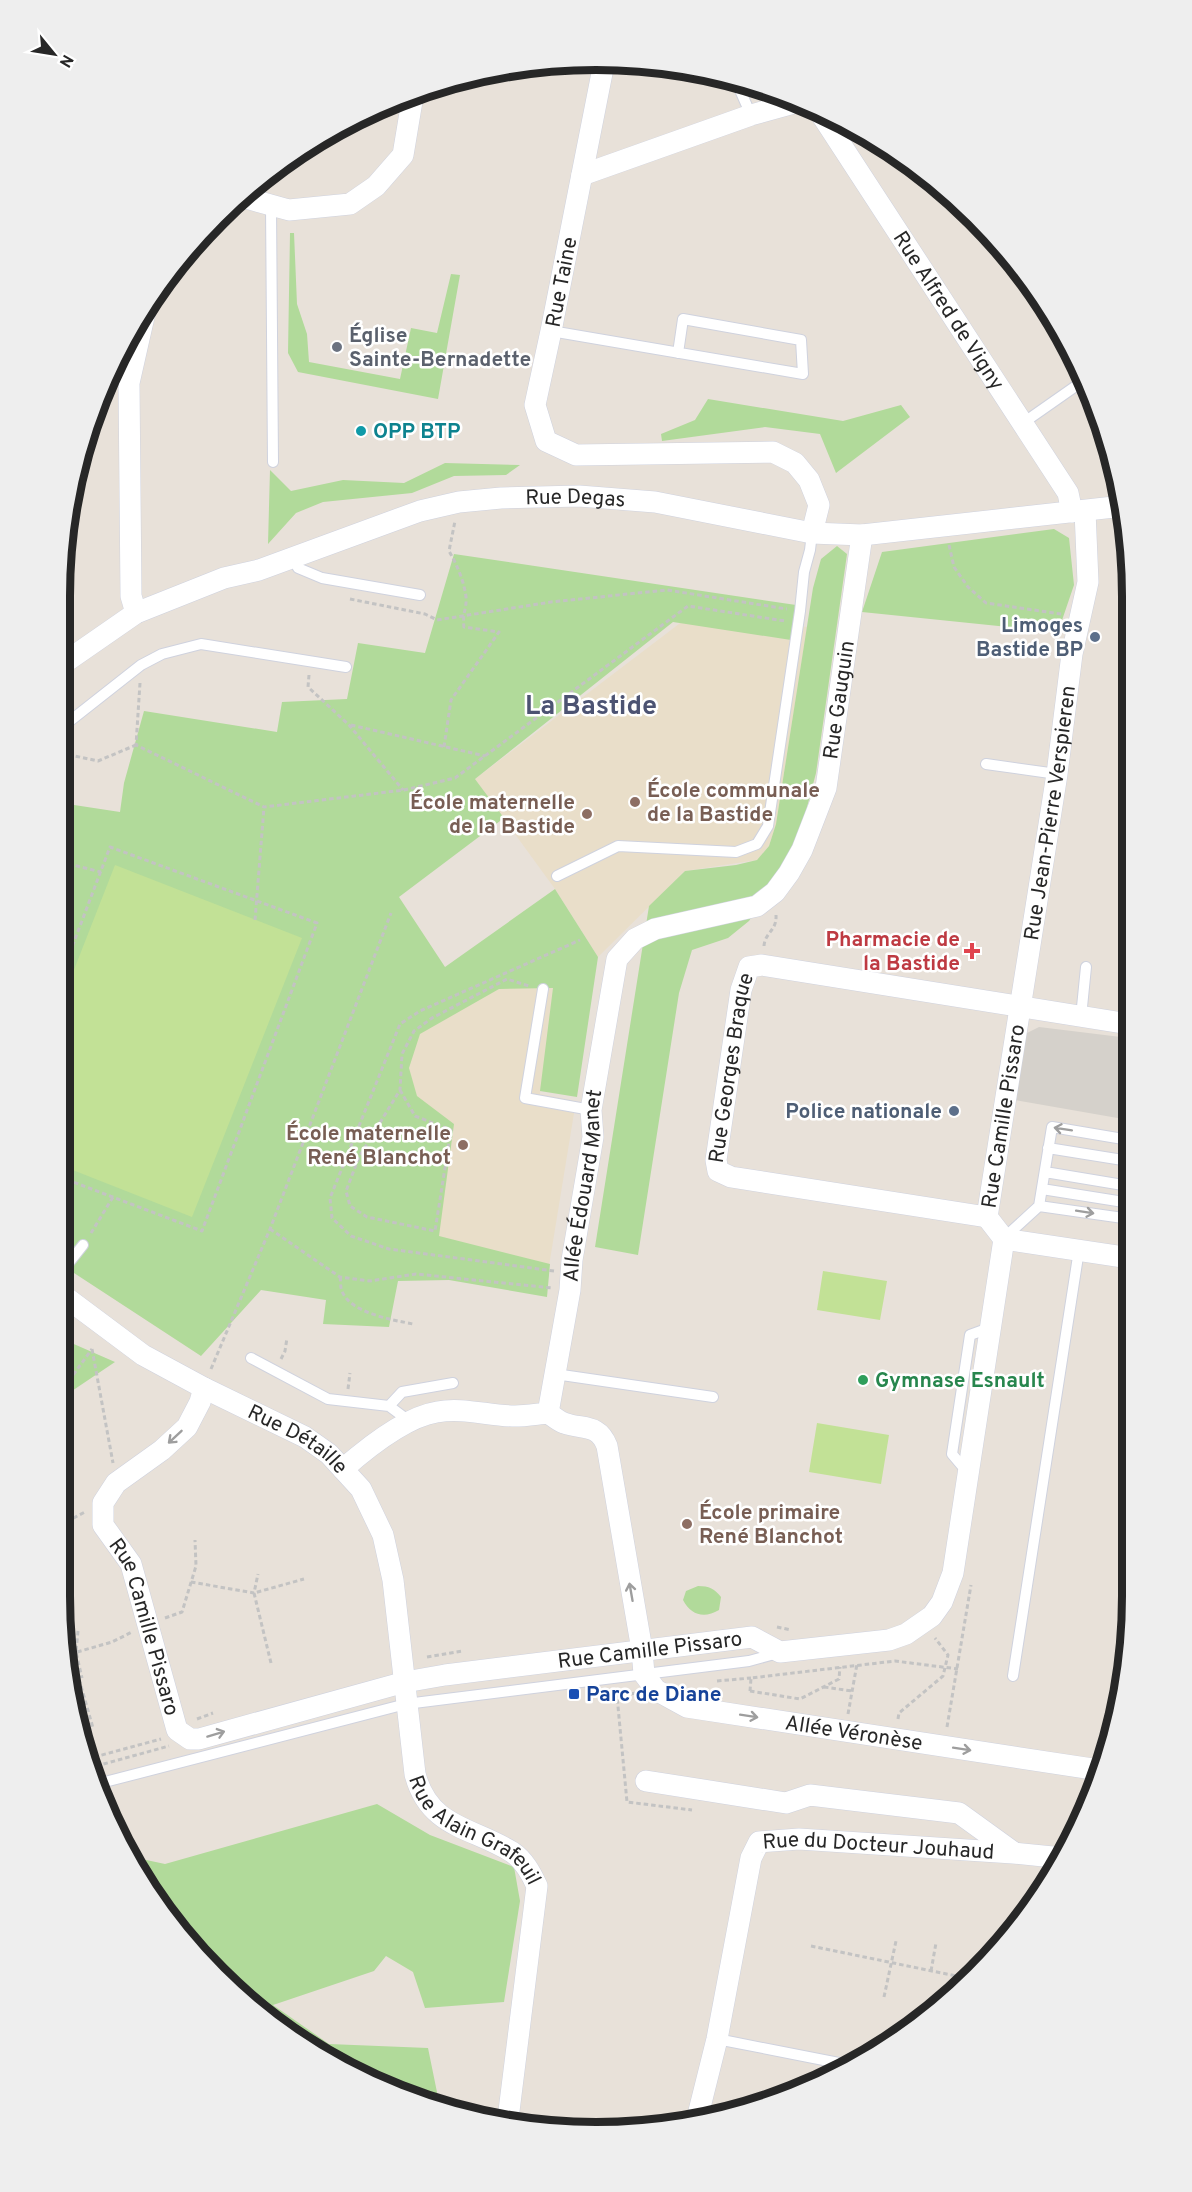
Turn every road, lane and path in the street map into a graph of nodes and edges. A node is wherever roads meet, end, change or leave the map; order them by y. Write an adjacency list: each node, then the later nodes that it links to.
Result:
1 (603, 70): 7 (street, Rue Taine)
2 (740, 90): 5 (lane)
3 (411, 104): 9 (street)
4 (784, 106): 5 (street)
5 (751, 115): 7 (street)
6 (828, 125): 14 (street, Rue Alfred de Vigny)
7 (582, 175): 10 (street, Rue Taine)
8 (252, 200): 9 (street)
9 (271, 205): 15 (lane)
10 (551, 331): 12 (lane); 20 (street, Rue Taine)
11 (140, 336): 26 (street)
12 (678, 353): 12 (lane)
13 (1077, 385): 14 (lane)
14 (1023, 423): 18 (street, Rue Alfred de Vigny)
15 (273, 462)
16 (459, 501): 20 (street, Rue Degas); 22 (street, Rue Degas); 27 (path)
17 (1114, 507): 18 (street, Rue Degas)
18 (1079, 512): 19 (street, Rue Degas); 28 (street, Rue Jean-Pierre Verspieren)
19 (945, 525): 21 (street, Rue Degas); 28 (path)
20 (812, 533): 21 (street, Rue Degas); 25 (lane)
21 (862, 535): 47 (street, Rue Gauguin)
22 (292, 558): 23 (lane); 26 (street, Rue Degas)
23 (335, 582): 24 (lane); 27 (path)
24 (420, 595)
25 (800, 611): 27 (path); 29 (lane)
26 (136, 613): 30 (street, Rue Degas)
27 (462, 616): 37 (path)
28 (1080, 616): 41 (street, Rue Jean-Pierre Verspieren)
29 (798, 623): 39 (path); 46 (lane)
30 (70, 659)
31 (310, 661): 32 (lane); 33 (lane); 35 (path)
32 (141, 665): 34 (lane); 36 (path)
33 (346, 667)
34 (70, 721)
35 (349, 724): 37 (path); 42 (path)
36 (136, 746): 38 (path); 43 (path)
37 (444, 747): 39 (path)
38 (70, 755)
39 (485, 756): 42 (path)
40 (986, 764): 41 (lane)
41 (1057, 774): 57 (street, Rue Jean-Pierre Verspieren)
42 (404, 790): 43 (path)
43 (264, 807): 48 (path)
44 (70, 864): 45 (path)
45 (101, 872): 48 (path); 52 (path)
46 (556, 876)
47 (775, 892): 53 (street, Rue Gauguin); 54 (path)
48 (256, 900): 50 (path); 69 (path)
49 (391, 913): 74 (path)
50 (255, 920)
51 (580, 940): 81 (path)
52 (70, 953)
53 (617, 959): 61 (street, Allée Édouard Manet)
54 (762, 965): 57 (street, Rue Georges Braque); 72 (street, Rue Georges Braque)
55 (1086, 967): 58 (lane)
56 (543, 989): 60 (path); 61 (lane)
57 (1021, 1007): 58 (street, Rue Georges Braque); 72 (street, Rue Camille Pissaro)
58 (1081, 1017): 59 (street, Rue Georges Braque)
59 (1122, 1023)
60 (400, 1090): 60 (path)
61 (591, 1110): 81 (street, Allée Édouard Manet)
62 (1122, 1139): 63 (lane, one-way to 63)
63 (1048, 1148): 64 (lane); 65 (lane)
64 (1122, 1160)
65 (1045, 1172): 67 (lane); 68 (lane)
66 (70, 1181): 69 (path)
67 (1122, 1185)
68 (1042, 1189): 70 (lane); 71 (lane)
69 (113, 1197): 76 (path)
70 (1122, 1202)
71 (1040, 1206): 73 (lane, one-way to 73); 75 (lane)
72 (987, 1217): 75 (street, Rue Camille Pissaro)
73 (1122, 1218)
74 (270, 1229): 80 (path); 92 (path)
75 (1004, 1239): 77 (street); 105 (street, Rue Camille Pissaro)
76 (83, 1245): 79 (lane)
77 (1079, 1250): 78 (street); 120 (lane)
78 (1122, 1257)
79 (70, 1261)
80 (340, 1277): 81 (path); 83 (path)
81 (570, 1281): 89 (street, Allée Édouard Manet)
82 (70, 1300): 84 (street, Rue Détaille)
83 (413, 1324)
84 (103, 1325): 86 (path); 92 (street, Rue Détaille)
85 (287, 1338): 88 (path)
86 (92, 1349): 90 (path); 98 (path)
87 (251, 1358): 88 (lane)
88 (276, 1370): 94 (lane)
89 (555, 1374): 93 (lane); 95 (street, Allée Édouard Manet)
90 (70, 1379)
91 (453, 1383): 94 (lane)
92 (204, 1388): 97 (street, Rue Détaille); 98 (street, Rue Camille Pissaro, one-way to 98)
93 (712, 1397)
94 (390, 1406): 96 (lane)
95 (548, 1413): 96 (street); 110 (street, one-way to 95)
96 (409, 1421): 97 (street)
97 (343, 1469): 119 (street, Rue Détaille)
98 (116, 1483): 104 (street, Rue Camille Pissaro)
99 (195, 1540): 102 (path)
100 (258, 1574): 103 (path)
101 (304, 1580): 103 (path)
102 (191, 1582): 103 (path); 104 (path)
103 (254, 1593): 114 (path)
104 (147, 1624): 112 (path); 131 (street, Rue Camille Pissaro)
105 (921, 1624): 109 (street, Rue Camille Pissaro); 117 (path)
106 (774, 1627): 108 (path)
107 (78, 1631): 112 (path)
108 (793, 1631)
109 (860, 1643): 113 (street, Rue Camille Pissaro); 115 (path)
110 (642, 1650): 113 (street, Rue Camille Pissaro); 119 (street, Rue Camille Pissaro); 122 (street)
111 (468, 1651): 119 (path)
112 (76, 1652): 130 (path)
113 (780, 1652): 122 (lane)
114 (271, 1663)
115 (857, 1665): 116 (path); 117 (path); 126 (path)
116 (840, 1667): 121 (path); 124 (path)
117 (945, 1667): 118 (path); 133 (path)
118 (958, 1669)
119 (403, 1673): 127 (street, Rue Alain Grafeuil); 131 (street, Rue Camille Pissaro, one-way to 119)
120 (1013, 1676)
121 (751, 1678): 123 (path); 125 (path)
122 (650, 1682): 127 (lane); 129 (street, Allée Véronèse); 139 (path)
123 (708, 1682)
124 (822, 1686): 125 (path); 126 (path)
125 (750, 1691): 129 (path)
126 (852, 1691): 132 (path)
127 (406, 1704): 138 (lane); 154 (street, Rue Alain Grafeuil)
128 (222, 1711): 131 (path)
129 (747, 1716): 132 (street, Allée Véronèse, one-way to 132)
130 (93, 1728)
131 (179, 1728): 134 (path); 135 (path)
132 (846, 1731): 133 (street, Allée Véronèse)
133 (894, 1739): 136 (street, Allée Véronèse, one-way to 136)
134 (95, 1757)
135 (98, 1765)
136 (1092, 1769)
137 (646, 1781): 140 (street)
138 (105, 1782)
139 (697, 1810)
140 (1013, 1853): 141 (street, Rue du Docteur Jouhaud); 151 (street, Rue du Docteur Jouhaud)
141 (1052, 1857)
142 (896, 1941): 147 (path)
143 (936, 1943): 148 (path)
144 (988, 1943): 146 (path)
145 (811, 1946): 147 (path)
146 (987, 1946)
147 (892, 1963): 148 (path); 150 (path)
148 (930, 1971): 149 (path)
149 (958, 1977)
150 (884, 1997)
151 (717, 2039): 152 (lane); 153 (street, Rue du Docteur Jouhaud)
152 (837, 2063)
153 (700, 2111)
154 (509, 2114)

